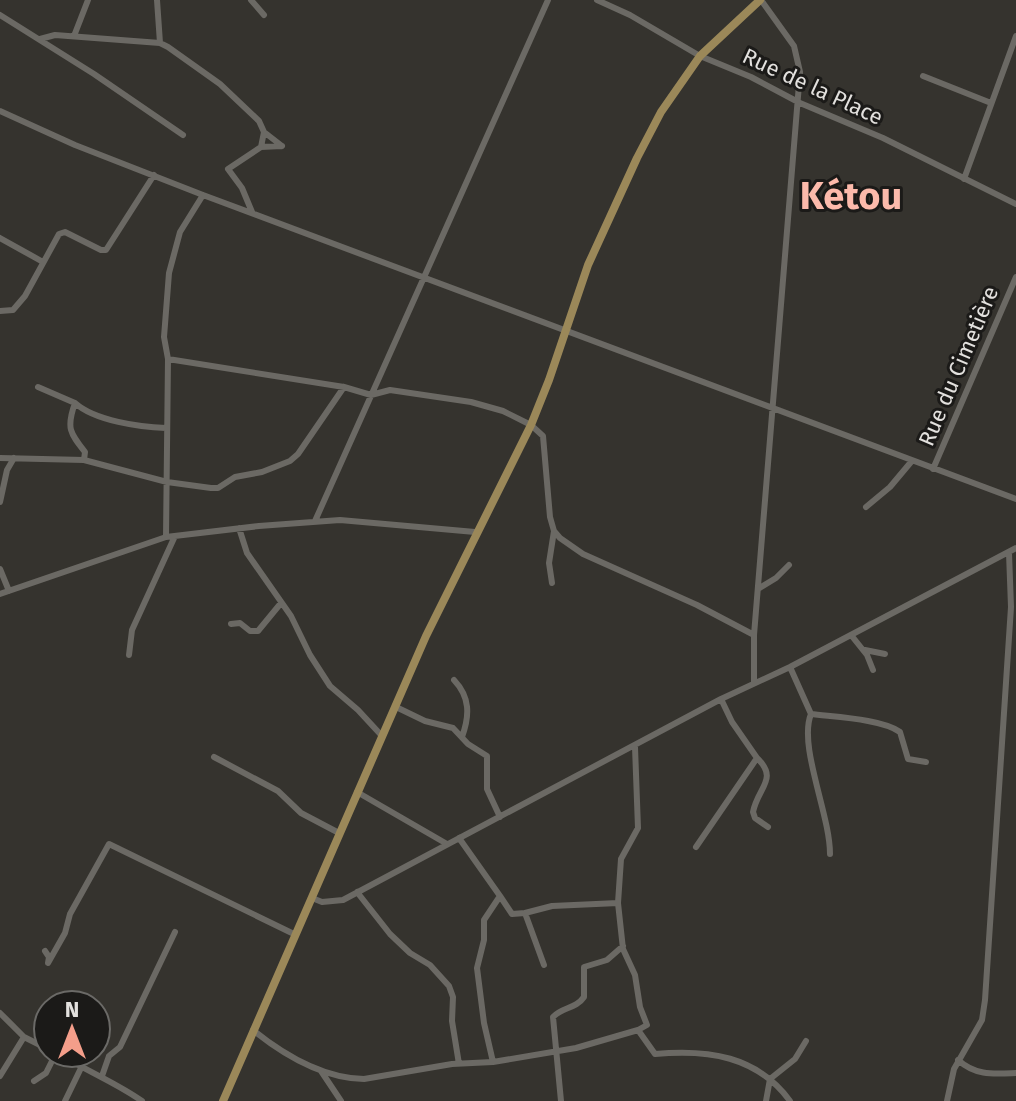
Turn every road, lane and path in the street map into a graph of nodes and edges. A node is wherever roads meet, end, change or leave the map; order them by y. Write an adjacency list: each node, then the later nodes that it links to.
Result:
1 (88, 0): 9 (street)
2 (251, 0): 8 (street)
3 (548, 0): 28 (street)
4 (597, 0): 13 (street, Rue de la Place)
5 (761, 0): 13 (main road); 15 (street)
6 (158, 1): 12 (street)
7 (0, 15): 11 (street)
8 (264, 15)
9 (74, 36): 11 (street); 12 (street)
10 (1016, 36): 16 (street)
11 (40, 39): 19 (street)
12 (160, 43): 18 (street)
13 (700, 56): 15 (street, Rue de la Place); 31 (main road)
14 (923, 76): 16 (street)
15 (800, 103): 22 (street, Rue de la Place); 39 (street)
16 (991, 103): 22 (street)
17 (0, 111): 21 (street)
18 (264, 132): 20 (street); 20 (street)
19 (183, 135)
20 (261, 147): 25 (street)
21 (154, 175): 23 (street); 27 (street)
22 (964, 179): 24 (street, Rue de la Place)
23 (203, 195): 25 (street); 32 (street)
24 (1016, 204)
25 (252, 212): 28 (street)
26 (0, 238): 27 (street)
27 (43, 262): 30 (street)
28 (423, 276): 31 (street); 33 (street)
29 (1016, 277): 46 (street, Rue du Cimetière)
30 (0, 311)
31 (566, 333): 39 (street); 40 (main road)
32 (168, 359): 35 (street); 41 (street)
33 (376, 383): 36 (street); 37 (street)
34 (38, 387): 38 (street)
35 (344, 387): 37 (street); 47 (street)
36 (390, 390): 37 (street); 40 (street)
37 (371, 395): 51 (street)
38 (75, 403): 41 (street); 44 (street)
39 (774, 407): 45 (street); 62 (street)
40 (531, 425): 53 (street); 54 (main road)
41 (166, 428): 47 (street)
42 (0, 458): 43 (street)
43 (14, 458): 44 (street); 49 (street)
44 (84, 460): 47 (street)
45 (911, 462): 46 (street); 50 (street)
46 (933, 469): 48 (street)
47 (167, 482): 56 (street)
48 (1016, 499)
49 (0, 502)
50 (866, 507)
51 (315, 521): 52 (street); 54 (street)
52 (239, 528): 55 (street); 65 (street)
53 (554, 531): 61 (street); 67 (street)
54 (475, 532): 77 (main road)
55 (175, 536): 56 (street); 71 (street)
56 (166, 537): 63 (street)
57 (1016, 548): 58 (street)
58 (1009, 553): 68 (street); 110 (street)
59 (789, 565): 62 (street)
60 (0, 569): 63 (street)
61 (552, 583)
62 (758, 589): 67 (street)
63 (9, 591): 64 (street)
64 (0, 594)
65 (281, 603): 66 (street); 79 (street)
66 (231, 624)
67 (754, 635): 75 (street)
68 (851, 635): 69 (street); 72 (street)
69 (862, 649): 70 (street); 73 (street)
70 (885, 654)
71 (129, 655)
72 (790, 667): 75 (street); 78 (street)
73 (873, 670)
74 (454, 680): 80 (street)
75 (754, 683): 76 (street)
76 (721, 699): 81 (street); 83 (street)
77 (396, 707): 79 (main road); 80 (street)
78 (811, 714): 84 (street); 92 (street)
79 (383, 737): 85 (main road)
80 (462, 737): 86 (street)
81 (635, 747): 86 (street); 96 (street)
82 (214, 757): 88 (street)
83 (757, 758): 87 (street); 91 (street)
84 (926, 762)
85 (357, 792): 88 (main road); 90 (street)
86 (500, 817): 89 (street)
87 (768, 827)
88 (339, 833): 95 (main road)
89 (459, 838): 90 (street); 94 (street)
90 (447, 844): 93 (street)
91 (696, 847)
92 (830, 854)
93 (357, 892): 95 (street); 112 (street)
94 (500, 896): 97 (street); 111 (street)
95 (312, 898): 99 (main road)
96 (618, 903): 97 (street); 100 (street)
97 (525, 913): 102 (street)
98 (175, 932): 119 (street)
99 (296, 935): 101 (street); 104 (main road)
100 (623, 946): 105 (street); 109 (street)
101 (45, 951)
102 (544, 965)
103 (0, 1013): 106 (street)
104 (253, 1030): 116 (street); 124 (main road)
105 (638, 1030): 109 (street); 120 (street)
106 (24, 1037): 107 (street); 118 (street)
107 (32, 1041)
108 (806, 1041): 120 (street)
109 (556, 1049): 111 (street); 126 (street)
110 (958, 1060): 117 (street); 129 (street)
111 (493, 1062): 112 (street)
112 (459, 1064): 116 (street)
113 (48, 1069): 121 (street)
114 (81, 1069): 122 (street)
115 (84, 1069): 119 (street)
116 (321, 1071): 125 (street)
117 (1016, 1073)
118 (0, 1076)
119 (102, 1076): 123 (street)
120 (770, 1079): 127 (street); 128 (street)
121 (34, 1081)
122 (65, 1101)
123 (142, 1101)
124 (223, 1101)
125 (341, 1101)
126 (561, 1101)
127 (766, 1101)
128 (790, 1101)
129 (947, 1101)

